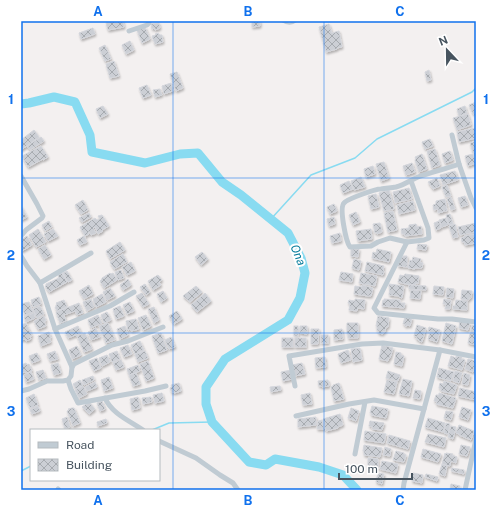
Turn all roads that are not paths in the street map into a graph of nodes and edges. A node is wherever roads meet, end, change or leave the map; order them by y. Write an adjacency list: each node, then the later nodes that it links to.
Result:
1 (149, 21): 4 (street)
2 (282, 21): 3 (lane)
3 (296, 21)
4 (129, 31)
5 (452, 136): 6 (street)
6 (460, 164): 8 (street); 9 (street)
7 (21, 176): 10 (street)
8 (411, 181): 11 (street); 11 (street)
9 (476, 208)
10 (21, 236)
11 (407, 242): 16 (street)
12 (91, 254): 14 (street)
13 (21, 256): 14 (street)
14 (40, 283): 18 (street)
15 (134, 292): 18 (street)
16 (476, 322)
17 (162, 327): 21 (street)
18 (55, 329): 21 (street)
19 (440, 350): 20 (street); 24 (street); 28 (street)
20 (476, 357)
21 (72, 367): 22 (street)
22 (68, 380): 25 (street); 26 (street)
23 (166, 386): 26 (street)
24 (295, 386)
25 (21, 391)
26 (105, 398): 30 (street)
27 (365, 402): 28 (street); 29 (street); 33 (street)
28 (424, 409): 35 (street)
29 (296, 416)
30 (141, 429)
31 (476, 439): 36 (street)
32 (160, 441): 34 (street)
33 (355, 454)
34 (238, 490)
35 (403, 490)
36 (465, 490)

